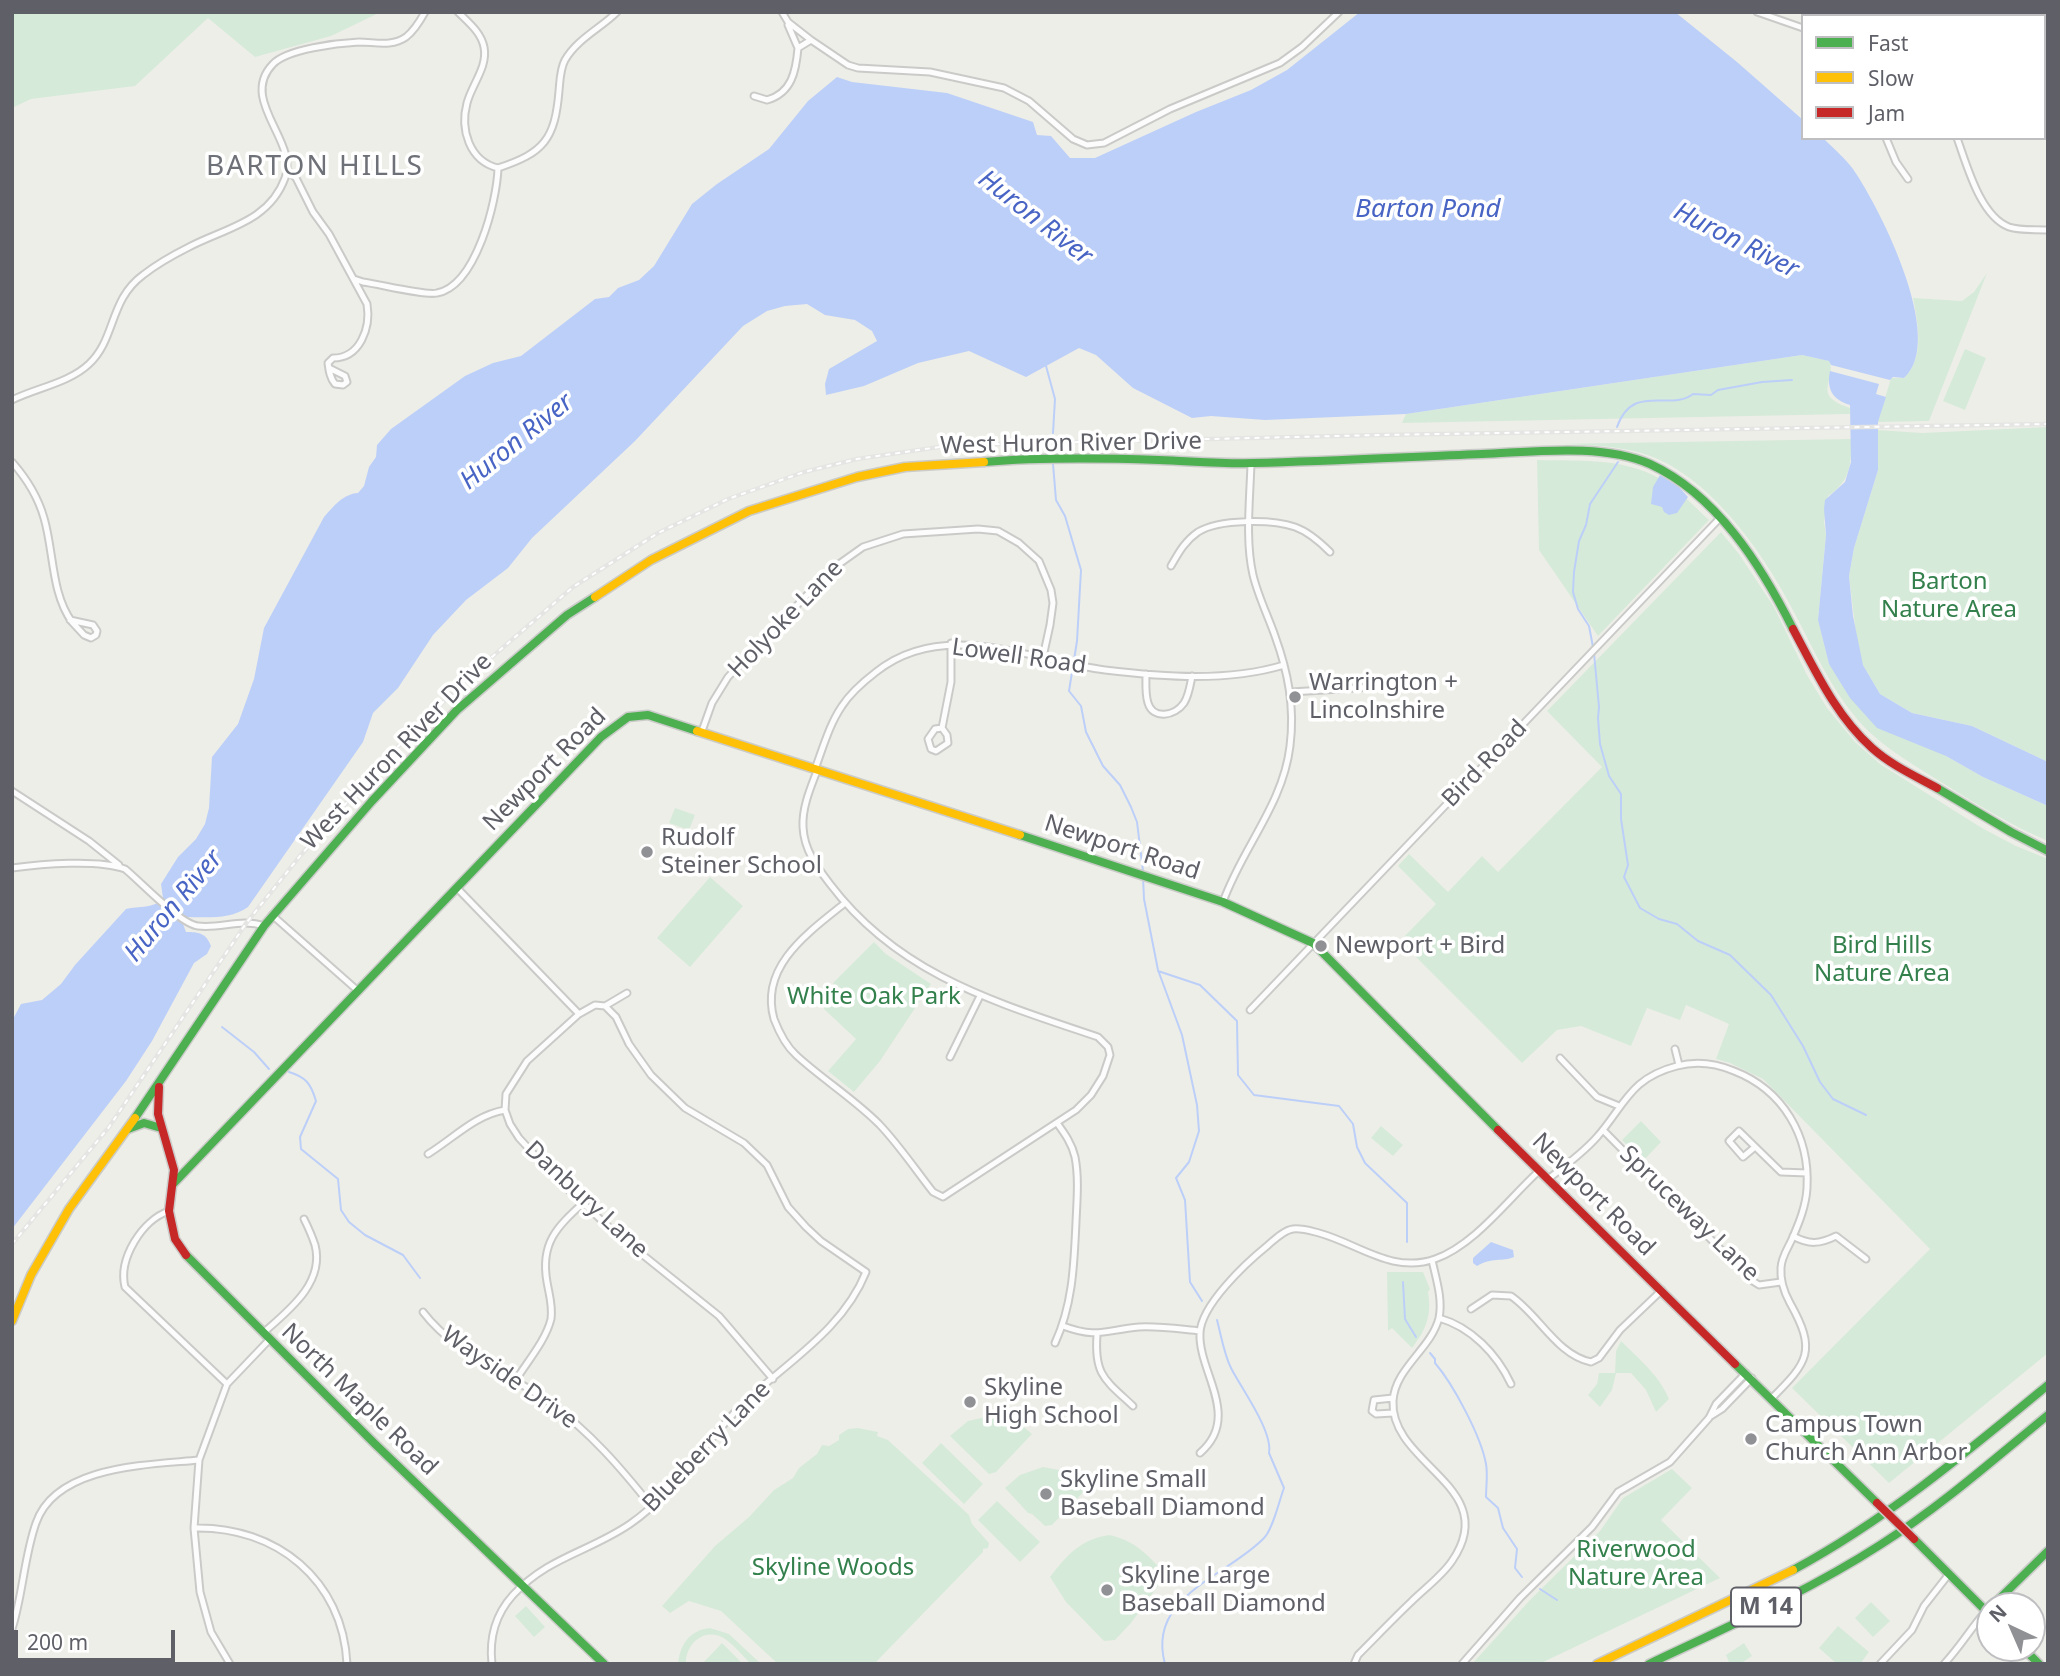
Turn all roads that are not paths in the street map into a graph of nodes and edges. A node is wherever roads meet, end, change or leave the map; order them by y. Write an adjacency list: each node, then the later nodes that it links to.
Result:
1 (425, 12): 17 (street)
2 (458, 12): 16 (street)
3 (617, 12): 16 (street)
4 (782, 12): 9 (street)
5 (1339, 12): 11 (street)
6 (1757, 12): 8 (street)
7 (1774, 12): 8 (street)
8 (1782, 21): 10 (street)
9 (788, 22): 11 (street); 12 (street)
10 (1801, 26)
11 (811, 40): 12 (street)
12 (798, 48): 13 (street)
13 (754, 96)
14 (1887, 140): 18 (street)
15 (1958, 140): 19 (street)
16 (498, 168): 20 (street)
17 (287, 170): 20 (street); 22 (street)
18 (1908, 180)
19 (2048, 230)
20 (354, 279): 21 (street)
21 (329, 369)
22 (12, 400)
23 (12, 463): 29 (street)
24 (1251, 463): 25 (main road, West Huron River Drive); 26 (street); 47 (main road, West Huron River Drive)
25 (1720, 518): 41 (main road, West Huron River Drive); 49 (street, Bird Road)
26 (1250, 523): 27 (street); 28 (street); 32 (street)
27 (1330, 552)
28 (1171, 566)
29 (70, 620): 29 (street)
30 (951, 643): 31 (street, Lowell Road); 37 (street); 39 (street, Lowell Road)
31 (1043, 657): 33 (street, Lowell Road); 38 (street, Holyoke Lane)
32 (1284, 664): 34 (street, Lowell Road); 36 (street)
33 (1146, 674): 34 (street, Lowell Road); 34 (street)
34 (1192, 676)
35 (1373, 687): 36 (street)
36 (1291, 692): 45 (street)
37 (942, 728): 37 (street)
38 (702, 731): 39 (main road, Newport Road); 44 (main road, Newport Road)
39 (816, 771): 45 (main road, Newport Road); 46 (street, Lowell Road)
40 (12, 791): 43 (street)
41 (2048, 851)
42 (12, 868): 43 (street)
43 (125, 870): 48 (street)
44 (456, 887): 50 (main road, Newport Road); 55 (street)
45 (1223, 902): 49 (main road, Newport Road)
46 (845, 903): 52 (street, Lowell Road); 63 (street)
47 (272, 915): 48 (main road, West Huron River Drive); 50 (street)
48 (264, 926): 60 (main road, West Huron River Drive)
49 (1313, 943): 54 (street, Bird Road); 69 (main road, Newport Road)
50 (357, 990): 72 (main road, Newport Road)
51 (626, 993): 53 (street)
52 (980, 996): 57 (street); 63 (street, Lowell Road)
53 (605, 1006): 55 (street); 92 (street, Blueberry Lane)
54 (1250, 1010)
55 (579, 1014): 62 (street)
56 (1675, 1049): 59 (street)
57 (950, 1057)
58 (1560, 1058): 61 (street)
59 (1679, 1065): 61 (street); 70 (street)
60 (160, 1084): 64 (main road, North Maple Road); 66 (main road, West Huron River Drive)
61 (1619, 1106): 65 (street)
62 (505, 1110): 68 (street); 73 (street, Danbury Lane)
63 (1057, 1124): 85 (street)
64 (161, 1128): 66 (main road); 72 (main road, North Maple Road)
65 (1603, 1130): 71 (street); 79 (street, Spruceway Lane)
66 (124, 1132): 84 (main road, West Huron River Drive)
67 (1755, 1147): 67 (street); 70 (street)
68 (428, 1154)
69 (1540, 1170): 71 (main road, Newport Road); 78 (street)
70 (1807, 1173): 76 (street)
71 (1548, 1179): 80 (main road, Newport Road)
72 (173, 1184): 74 (main road, North Maple Road)
73 (583, 1203): 91 (street); 92 (street, Danbury Lane)
74 (169, 1210): 88 (main road, North Maple Road); 93 (street)
75 (304, 1219): 88 (street)
76 (1793, 1236): 77 (street); 79 (street)
77 (1866, 1259)
78 (1432, 1260): 83 (street); 86 (street)
79 (1781, 1282): 97 (street)
80 (1662, 1290): 81 (street); 90 (main road, Newport Road)
81 (1471, 1309)
82 (423, 1312): 91 (street, Wayside Drive)
83 (1439, 1318): 94 (street); 96 (street)
84 (12, 1321)
85 (1063, 1326): 87 (street); 89 (street)
86 (1200, 1331): 87 (street); 101 (street)
87 (1097, 1335): 98 (street)
88 (266, 1336): 93 (street); 107 (main road, North Maple Road)
89 (1055, 1343)
90 (1749, 1376): 97 (main road, Newport Road); 117 (street)
91 (516, 1380): 103 (street, Wayside Drive)
92 (773, 1380): 103 (street, Blueberry Lane)
93 (227, 1384): 102 (street)
94 (1511, 1384)
95 (2048, 1385): 118 (main road, M 14)
96 (1393, 1398): 99 (street); 99 (street)
97 (1772, 1398): 106 (main road, Newport Road, bridge)
98 (1133, 1406)
99 (1393, 1413): 116 (street)
100 (2048, 1415): 119 (main road, M 14)
101 (1200, 1453)
102 (199, 1460): 104 (street); 111 (street)
103 (652, 1507): 107 (street, Blueberry Lane)
104 (194, 1528): 112 (street); 113 (street)
105 (2048, 1551): 108 (main road)
106 (1949, 1574): 109 (main road, Newport Road); 120 (street)
107 (522, 1586): 114 (street, Blueberry Lane); 115 (main road, North Maple Road)
108 (2007, 1592)
109 (1976, 1598)
110 (1976, 1623): 121 (street)
111 (12, 1629)
112 (230, 1664)
113 (347, 1664)
114 (492, 1664)
115 (604, 1664)
116 (1354, 1664)
117 (1462, 1664)
118 (1597, 1664)
119 (1649, 1664)
120 (1880, 1664)
121 (1944, 1664)

